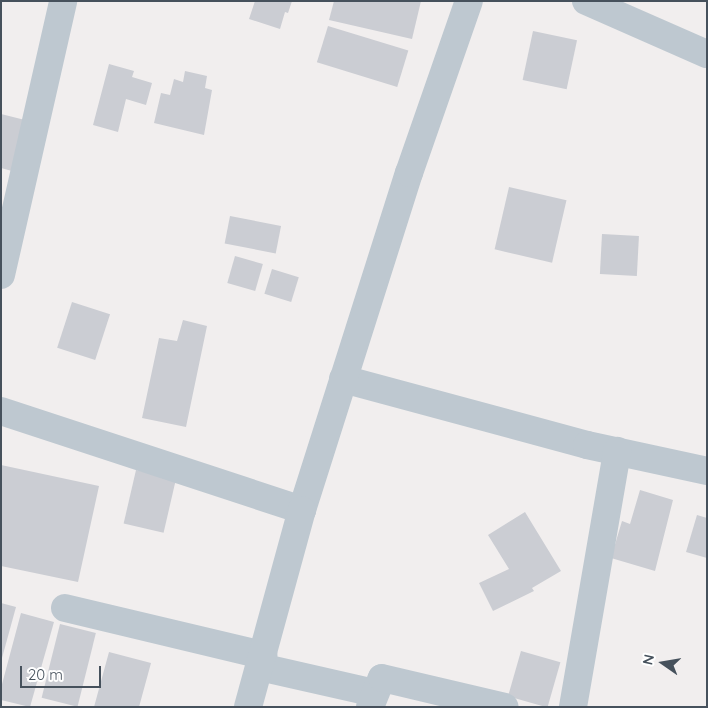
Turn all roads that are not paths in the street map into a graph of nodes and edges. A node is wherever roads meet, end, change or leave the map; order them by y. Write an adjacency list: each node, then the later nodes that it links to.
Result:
1 (63, 1): 5 (street)
2 (469, 1): 6 (street)
3 (586, 1): 4 (street)
4 (707, 54)
5 (1, 275)
6 (343, 379): 8 (street); 10 (street)
7 (1, 412): 10 (street)
8 (616, 451): 9 (street); 16 (street)
9 (707, 471)
10 (302, 510): 12 (street)
11 (65, 608): 12 (street)
12 (262, 661): 13 (street); 14 (street)
13 (372, 700): 15 (street)
14 (248, 707)
15 (505, 707)
16 (573, 707)

